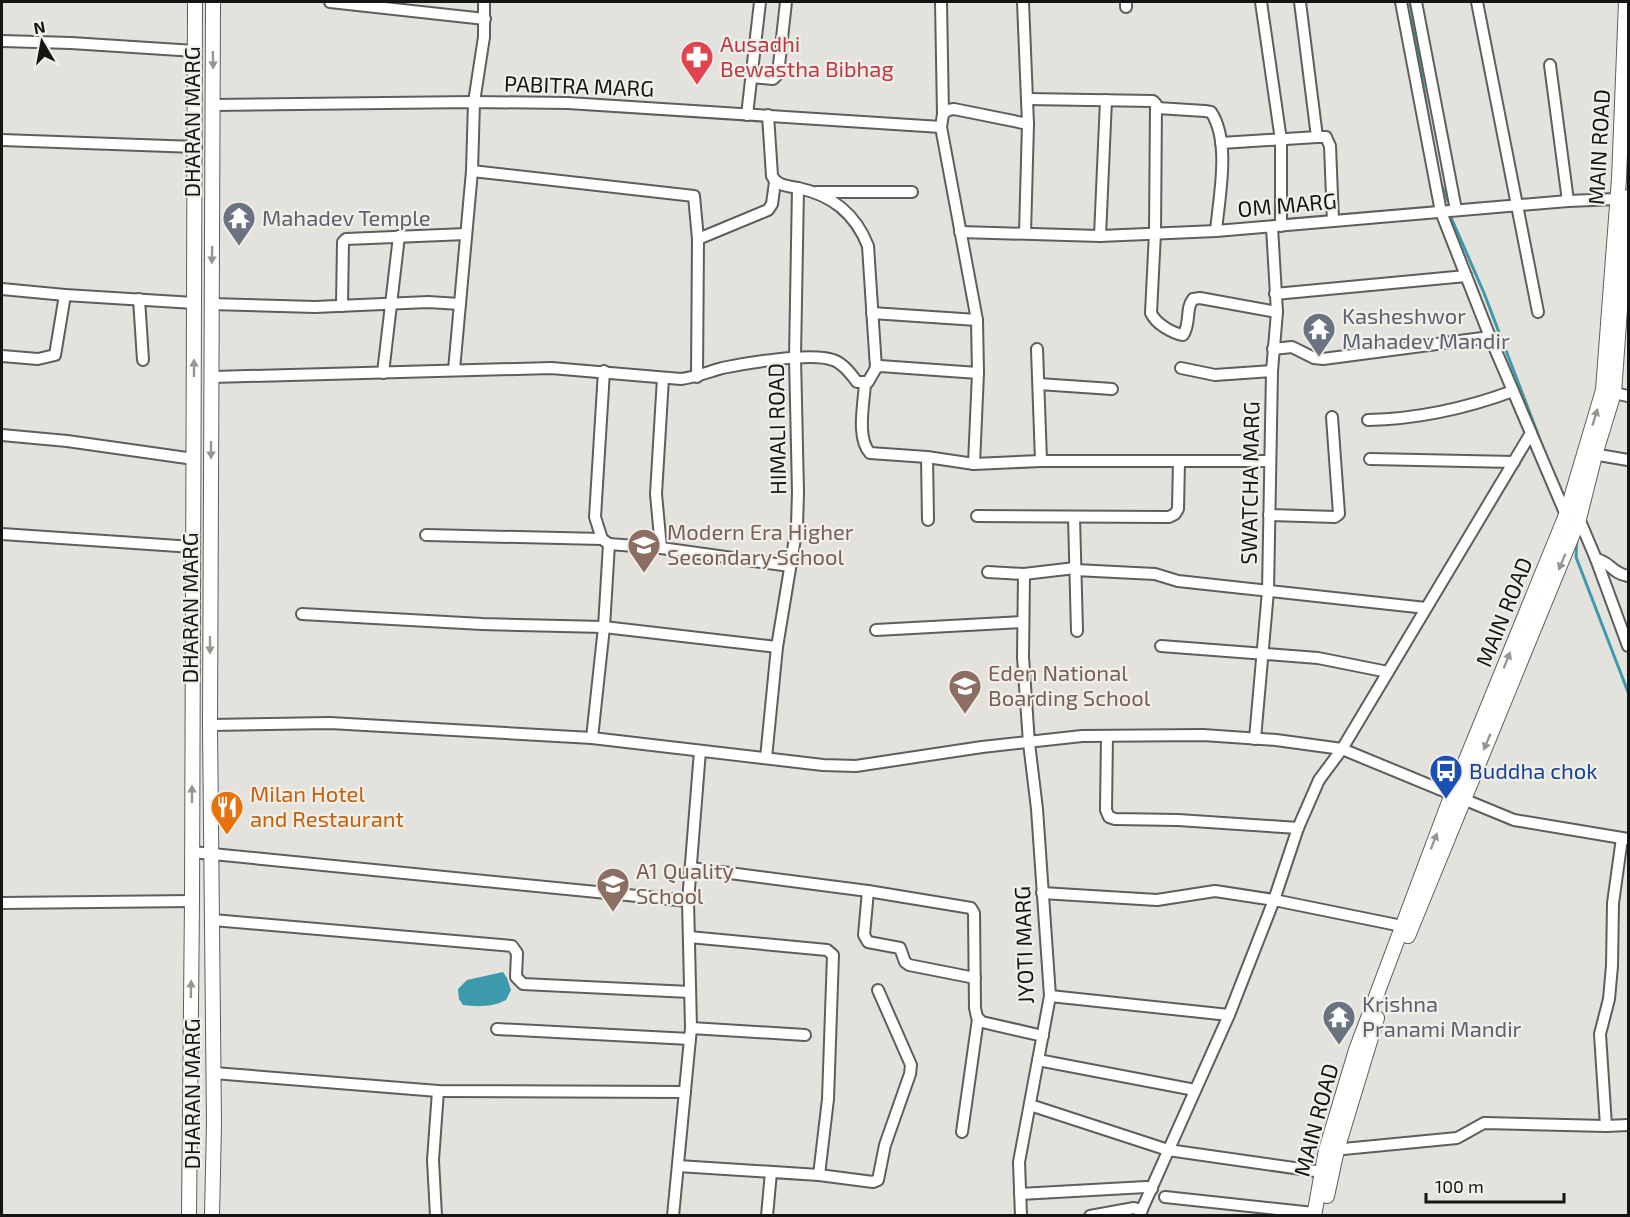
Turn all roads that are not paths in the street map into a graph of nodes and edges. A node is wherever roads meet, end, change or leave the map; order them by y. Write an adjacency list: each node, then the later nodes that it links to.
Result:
1 (195, 2): 17 (main road, DHARAN MARG)
2 (213, 2): 24 (main road, DHARAN MARG, one-way to 24)
3 (330, 2): 15 (street)
4 (484, 2): 15 (street)
5 (760, 2): 19 (street)
6 (786, 2): 19 (street)
7 (941, 2): 26 (street)
8 (1023, 2): 21 (street)
9 (1261, 2): 33 (street, SWATCHA MARG)
10 (1300, 2): 31 (street)
11 (1401, 2): 46 (street)
12 (1416, 2): 45 (street)
13 (1477, 2): 44 (street)
14 (1626, 2): 20 (main road, MAIN ROAD)
15 (485, 19): 23 (street)
16 (2, 41): 17 (street)
17 (195, 51): 35 (main road, DHARAN MARG)
18 (1551, 65): 43 (street)
19 (751, 76): 27 (street)
20 (1626, 92): 37 (main road, MAIN ROAD)
21 (1027, 99): 22 (street); 29 (street)
22 (1106, 100): 25 (street); 55 (street)
23 (474, 102): 24 (street, PABITRA MARG); 27 (street, PABITRA MARG); 36 (street)
24 (214, 105): 63 (main road, DHARAN MARG, one-way to 63)
25 (1157, 108): 34 (street); 52 (street)
26 (943, 114): 29 (street); 30 (street)
27 (747, 115): 28 (street, PABITRA MARG)
28 (768, 115): 30 (street, PABITRA MARG); 38 (street)
29 (1028, 124): 51 (street)
30 (941, 127): 50 (street)
31 (1317, 137): 33 (street); 47 (street)
32 (2, 140): 35 (street)
33 (1281, 140): 34 (street); 48 (street, SWATCHA MARG)
34 (1221, 143): 49 (street)
35 (196, 147): 62 (main road, DHARAN MARG)
36 (472, 171): 53 (street); 56 (street)
37 (1624, 180): 42 (main road, MAIN ROAD)
38 (775, 182): 39 (street); 56 (street)
39 (798, 188): 40 (street); 76 (street, HIMALI ROAD)
40 (816, 192): 41 (street); 70 (street)
41 (912, 192)
42 (1623, 198): 43 (street, OM MARG); 65 (main road, MAIN ROAD)
43 (1568, 201): 44 (street, OM MARG)
44 (1516, 206): 45 (street, OM MARG); 69 (street)
45 (1456, 210): 46 (street, OM MARG)
46 (1441, 212): 47 (street, OM MARG); 57 (street)
47 (1333, 221): 48 (street, OM MARG)
48 (1276, 226): 49 (street, OM MARG); 59 (street, SWATCHA MARG)
49 (1216, 231): 52 (street, OM MARG)
50 (960, 232): 51 (street, OM MARG); 71 (street)
51 (1025, 233): 55 (street, OM MARG)
52 (1155, 233): 55 (street, OM MARG); 68 (street)
53 (466, 234): 54 (street); 64 (street)
54 (399, 236): 66 (street); 67 (street)
55 (1100, 236)
56 (698, 239): 86 (street)
57 (1466, 276): 59 (street); 72 (street)
58 (2, 289): 60 (street)
59 (1275, 294): 68 (street, SWATCHA MARG)
60 (65, 295): 61 (street); 75 (street)
61 (139, 299): 62 (street); 77 (street)
62 (194, 303): 100 (main road, DHARAN MARG, one-way to 62)
63 (212, 304): 67 (street); 85 (main road, DHARAN MARG)
64 (460, 304): 66 (street); 80 (street)
65 (1619, 304): 92 (main road, MAIN ROAD); 98 (main road, MAIN ROAD, one-way to 65)
66 (391, 305): 67 (street); 84 (street)
67 (342, 306)
68 (1277, 312): 74 (street, SWATCHA MARG)
69 (1538, 312)
70 (872, 313): 71 (street); 78 (street)
71 (977, 320): 83 (street)
72 (1490, 338): 74 (street); 91 (street)
73 (1037, 349): 89 (street)
74 (1273, 349): 82 (street, SWATCHA MARG)
75 (2, 356)
76 (795, 357): 86 (street); 88 (street); 119 (street, HIMALI ROAD)
77 (143, 360)
78 (876, 368): 83 (street); 88 (street)
79 (1181, 368): 82 (street)
80 (454, 370): 81 (street); 84 (street)
81 (604, 371): 87 (street); 115 (street)
82 (1272, 371): 105 (street, SWATCHA MARG)
83 (978, 372): 107 (street)
84 (383, 373): 85 (street)
85 (212, 377): 136 (main road, DHARAN MARG, one-way to 136)
86 (698, 377): 87 (street)
87 (663, 378): 117 (street)
88 (865, 383): 99 (street)
89 (1038, 384): 90 (street); 103 (street)
90 (1112, 388)
91 (1513, 391): 95 (street); 96 (street)
92 (1614, 393): 93 (street); 98 (main road, MAIN ROAD)
93 (1629, 396)
94 (1332, 417): 108 (street)
95 (1368, 420)
96 (1531, 434): 106 (street); 111 (street)
97 (2, 435): 100 (street)
98 (1590, 454): 102 (street); 111 (main road, MAIN ROAD); 111 (main road, MAIN ROAD)
99 (927, 457): 107 (street); 112 (street)
100 (194, 459): 116 (main road, DHARAN MARG)
101 (1370, 459): 106 (street)
102 (1629, 460)
103 (1041, 461): 104 (street); 107 (street)
104 (1179, 461): 105 (street); 110 (street)
105 (1270, 461): 108 (street, SWATCHA MARG)
106 (1514, 462): 125 (street)
107 (974, 464)
108 (1269, 515): 124 (street, SWATCHA MARG)
109 (977, 516): 110 (street)
110 (1074, 517): 120 (street)
111 (1573, 517): 118 (street); 144 (main road, MAIN ROAD)
112 (928, 520)
113 (2, 534): 116 (street)
114 (426, 535): 115 (street)
115 (605, 541): 117 (street); 128 (street)
116 (193, 547): 147 (main road, DHARAN MARG, one-way to 116)
117 (661, 548): 119 (street)
118 (1596, 559): 123 (street); 132 (street)
119 (790, 566): 133 (street, HIMALI ROAD)
120 (1075, 569): 122 (street); 124 (street); 130 (street)
121 (988, 572): 122 (street)
122 (1024, 574): 127 (street, JYOTI MARG)
123 (1629, 576)
124 (1268, 591): 125 (street); 134 (street, SWATCHA MARG)
125 (1426, 608): 135 (street)
126 (302, 614): 128 (street)
127 (1023, 622): 129 (street); 140 (street, JYOTI MARG)
128 (604, 627): 133 (street); 138 (street)
129 (876, 630)
130 (1077, 630)
131 (1161, 646): 134 (street)
132 (1629, 646)
133 (777, 647): 143 (street, HIMALI ROAD)
134 (1263, 653): 135 (street); 139 (street, SWATCHA MARG)
135 (1388, 672): 141 (street)
136 (210, 725): 138 (street); 148 (main road, DHARAN MARG)
137 (1107, 736): 139 (street); 140 (street); 145 (street)
138 (592, 738): 142 (street)
139 (1255, 739): 141 (street)
140 (1029, 743): 143 (street); 151 (street, JYOTI MARG)
141 (1342, 749): 144 (street); 145 (street)
142 (700, 751): 143 (street); 149 (street)
143 (766, 758)
144 (1457, 797): 146 (street); 157 (main road, MAIN ROAD, one-way to 144); 179 (main road, MAIN ROAD)
145 (1298, 828): 152 (street)
146 (1625, 838): 176 (street)
147 (192, 852): 148 (street); 153 (main road, DHARAN MARG)
148 (211, 854): 154 (street); 156 (main road, DHARAN MARG)
149 (691, 868): 150 (street); 154 (street)
150 (868, 891): 159 (street); 159 (street)
151 (1042, 893): 152 (street); 162 (street, JYOTI MARG)
152 (1274, 900): 157 (street); 163 (street)
153 (192, 901): 155 (street); 188 (main road, DHARAN MARG, one-way to 153)
154 (688, 901): 158 (street)
155 (2, 903)
156 (213, 920): 161 (street); 170 (main road, DHARAN MARG)
157 (1402, 926): 179 (main road, MAIN ROAD)
158 (689, 937): 161 (street); 183 (street)
159 (975, 978): 164 (street)
160 (879, 990): 183 (street)
161 (690, 992): 166 (street)
162 (1050, 996): 163 (street); 168 (street, JYOTI MARG)
163 (1229, 1015): 171 (street)
164 (978, 1019): 168 (street); 177 (street)
165 (497, 1029): 166 (street)
166 (690, 1033): 167 (street); 173 (street)
167 (805, 1035)
168 (1043, 1036): 169 (street, JYOTI MARG)
169 (1038, 1060): 171 (street); 174 (street, JYOTI MARG)
170 (214, 1073): 172 (street); 189 (main road, DHARAN MARG)
171 (1195, 1090): 178 (street)
172 (438, 1091): 173 (street); 190 (street)
173 (685, 1092): 180 (street)
174 (1030, 1105): 178 (street); 185 (street, JYOTI MARG)
175 (1629, 1125): 176 (street)
176 (1606, 1126): 179 (street)
177 (962, 1132)
178 (1168, 1150): 182 (street); 184 (street)
179 (1332, 1150): 182 (main road, MAIN ROAD); 195 (main road, MAIN ROAD)
180 (678, 1166): 181 (street); 191 (street)
181 (771, 1172): 183 (street); 192 (street)
182 (1322, 1172): 195 (main road, MAIN ROAD)
183 (819, 1175)
184 (1152, 1189): 185 (street); 187 (street)
185 (1020, 1194): 193 (street, JYOTI MARG)
186 (1164, 1197): 195 (street)
187 (1140, 1213): 194 (street)
188 (189, 1215)
189 (212, 1215)
190 (436, 1215)
191 (673, 1215)
192 (767, 1215)
193 (1021, 1215)
194 (1090, 1215)
195 (1317, 1215)

